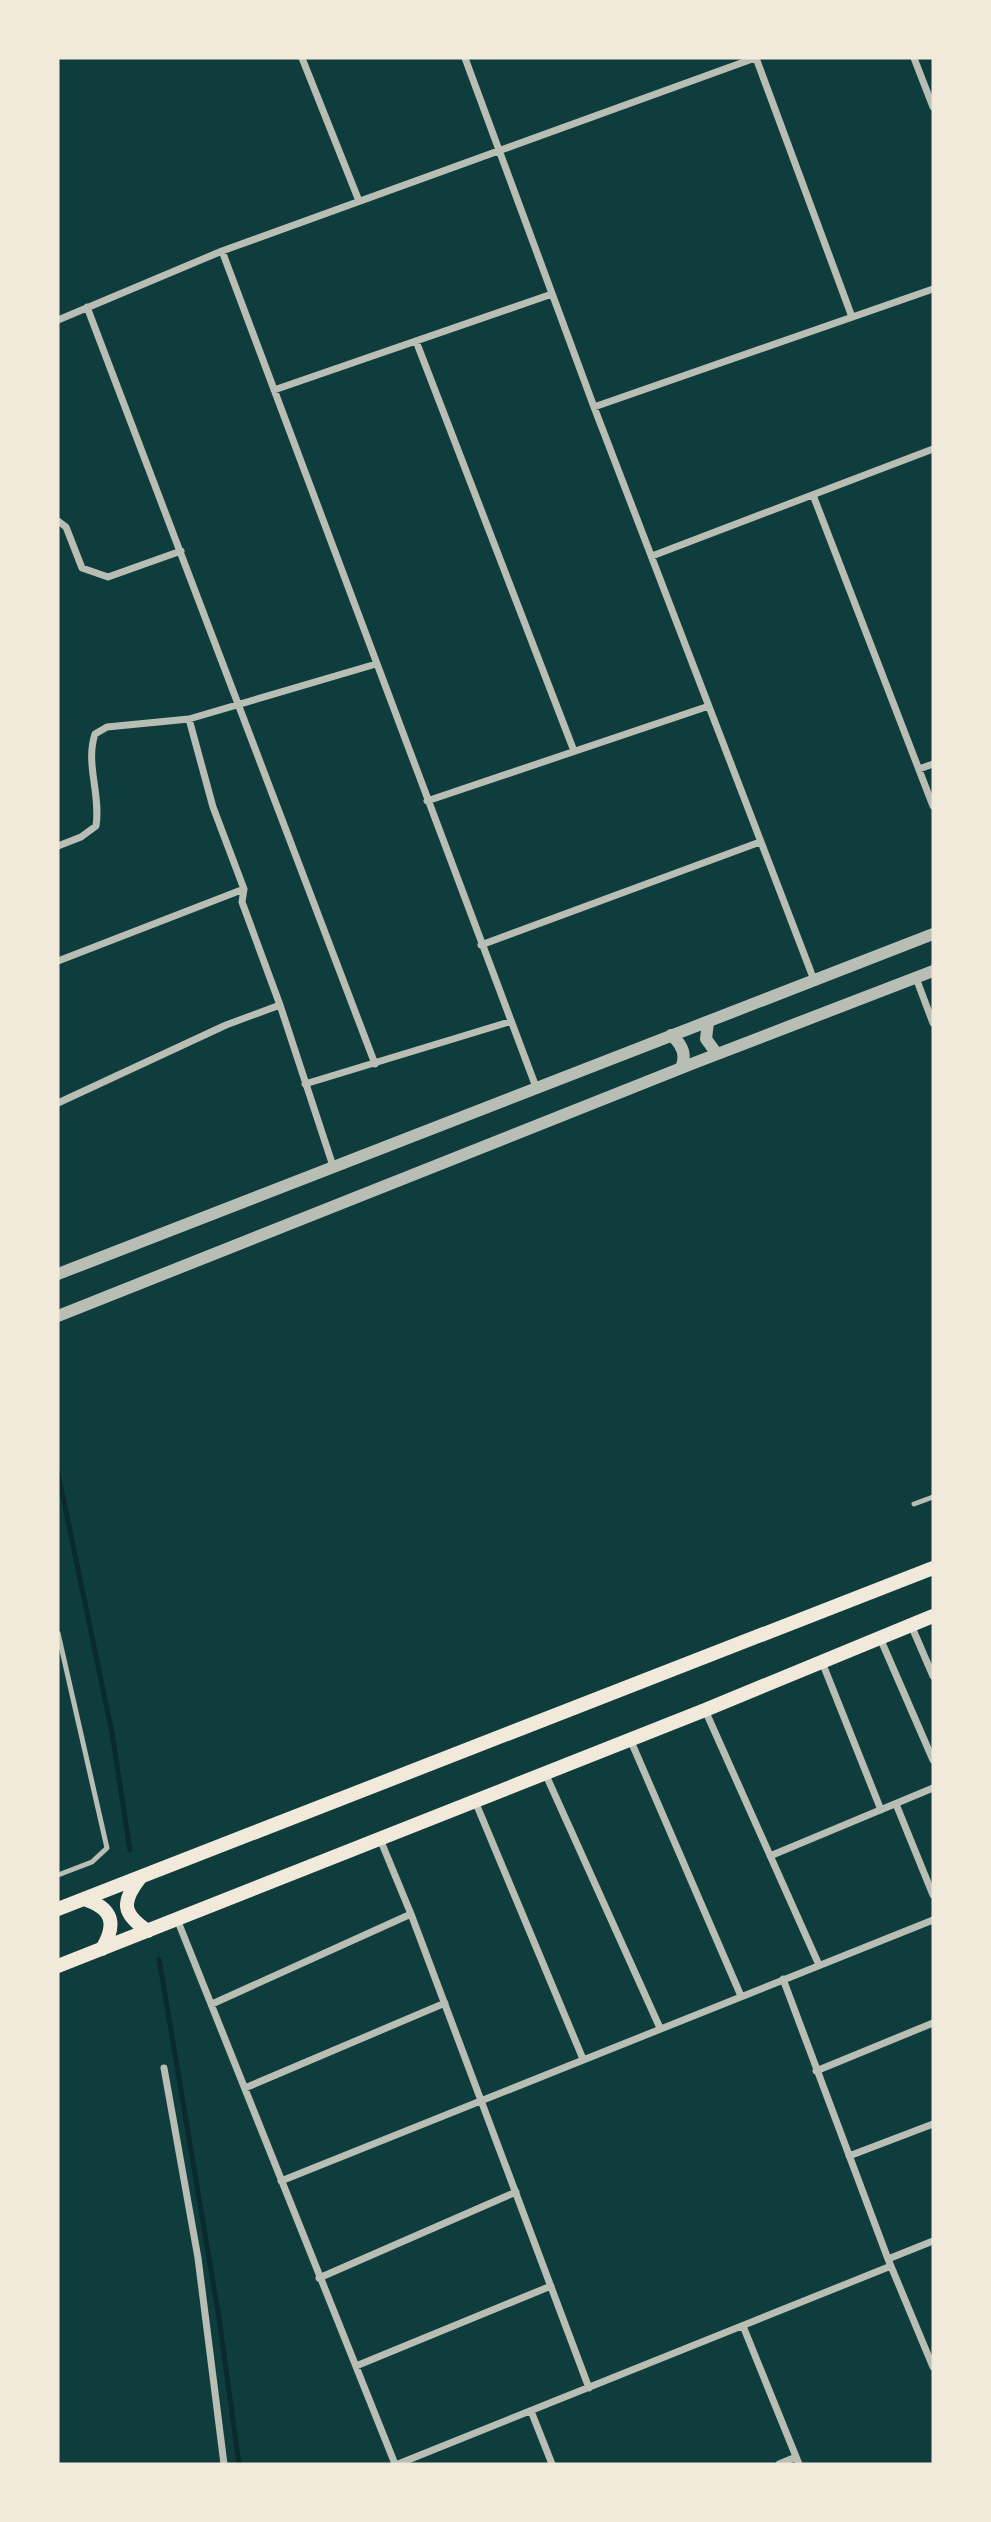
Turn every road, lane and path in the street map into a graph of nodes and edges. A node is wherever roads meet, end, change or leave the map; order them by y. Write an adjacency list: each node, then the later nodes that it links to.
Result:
1 (302, 58): 7 (street)
2 (464, 58): 6 (street)
3 (755, 58): 6 (street); 12 (street)
4 (914, 58): 5 (street)
5 (933, 107)
6 (499, 150): 7 (street); 10 (street)
7 (359, 201): 8 (street)
8 (222, 251): 11 (street); 15 (street)
9 (933, 289): 12 (street)
10 (552, 294): 14 (street); 16 (street)
11 (87, 307): 13 (street); 20 (street)
12 (852, 317): 16 (street)
13 (58, 320)
14 (416, 341): 15 (street); 26 (street)
15 (274, 390): 22 (street)
16 (594, 407): 21 (street)
17 (933, 449): 18 (street)
18 (813, 495): 21 (street); 28 (street)
19 (58, 521): 20 (street)
20 (181, 551): 23 (street)
21 (652, 556): 24 (street)
22 (376, 664): 23 (street); 29 (street)
23 (240, 706): 25 (street); 46 (street)
24 (709, 706): 26 (street); 31 (street)
25 (188, 719): 32 (street); 33 (street)
26 (575, 751): 29 (street)
27 (933, 764): 28 (street)
28 (919, 769): 30 (street)
29 (427, 801): 35 (street)
30 (933, 806)
31 (760, 842): 35 (street); 39 (street)
32 (58, 846)
33 (244, 890): 36 (street); 40 (street)
34 (933, 934): 39 (street)
35 (481, 945): 41 (street)
36 (58, 961)
37 (933, 971): 38 (street)
38 (916, 978): 43 (street); 45 (street)
39 (815, 981): 42 (street)
40 (279, 1005): 48 (street); 50 (street)
41 (509, 1022): 46 (street); 49 (street)
42 (708, 1022): 44 (street); 45 (street)
43 (933, 1023)
44 (671, 1035): 47 (street); 49 (street)
45 (718, 1054): 47 (street)
46 (374, 1063): 48 (street)
47 (681, 1068): 53 (street)
48 (305, 1084): 51 (street)
49 (536, 1087): 51 (street)
50 (58, 1103)
51 (333, 1166): 52 (street)
52 (58, 1272)
53 (58, 1316)
54 (933, 1497): 55 (lane)
55 (914, 1504)
56 (933, 1568): 75 (main road)
57 (933, 1616): 58 (main road)
58 (911, 1625): 60 (main road); 62 (street)
59 (58, 1633): 74 (lane)
60 (880, 1638): 61 (main road); 66 (street)
61 (821, 1662): 64 (main road); 71 (street)
62 (931, 1664): 63 (street)
63 (933, 1676)
64 (705, 1710): 65 (main road); 73 (street)
65 (630, 1740): 67 (main road); 87 (street)
66 (933, 1760)
67 (545, 1773): 69 (main road); 91 (street)
68 (933, 1788): 70 (street)
69 (474, 1800): 72 (main road); 92 (street)
70 (896, 1804): 71 (street); 76 (street)
71 (881, 1810): 73 (street)
72 (380, 1839): 79 (street); 80 (main road)
73 (770, 1856): 84 (street)
74 (58, 1875)
75 (140, 1877): 77 (main road); 82 (main road)
76 (933, 1895)
77 (84, 1899): 78 (main road); 83 (main road)
78 (58, 1909)
79 (411, 1914): 88 (street); 89 (street)
80 (177, 1919): 82 (main road); 89 (street)
81 (933, 1920): 84 (street)
82 (148, 1930): 83 (main road)
83 (102, 1949): 85 (main road)
84 (819, 1965): 86 (street)
85 (58, 1966)
86 (783, 1979): 87 (street); 94 (street)
87 (741, 1996): 91 (street)
88 (445, 2003): 95 (street); 96 (street)
89 (212, 2004): 95 (street)
90 (933, 2023): 94 (street)
91 (660, 2028): 92 (street)
92 (583, 2059): 96 (street)
93 (164, 2068): 112 (street)
94 (816, 2071): 98 (street)
95 (245, 2088): 99 (street)
96 (481, 2099): 99 (street); 100 (street)
97 (933, 2124): 98 (street)
98 (849, 2156): 102 (street)
99 (281, 2181): 103 (street)
100 (516, 2192): 103 (street); 104 (street)
101 (933, 2241): 102 (street)
102 (890, 2263): 105 (street); 106 (street)
103 (319, 2278): 107 (street)
104 (551, 2286): 107 (street); 109 (street)
105 (743, 2326): 109 (street); 111 (street)
106 (930, 2349): 108 (street)
107 (356, 2366): 113 (street)
108 (933, 2367)
109 (589, 2388): 110 (street)
110 (531, 2411): 113 (street); 114 (street)
111 (798, 2461): 115 (street)
112 (224, 2464)
113 (396, 2464)
114 (552, 2464)
115 (779, 2464)

